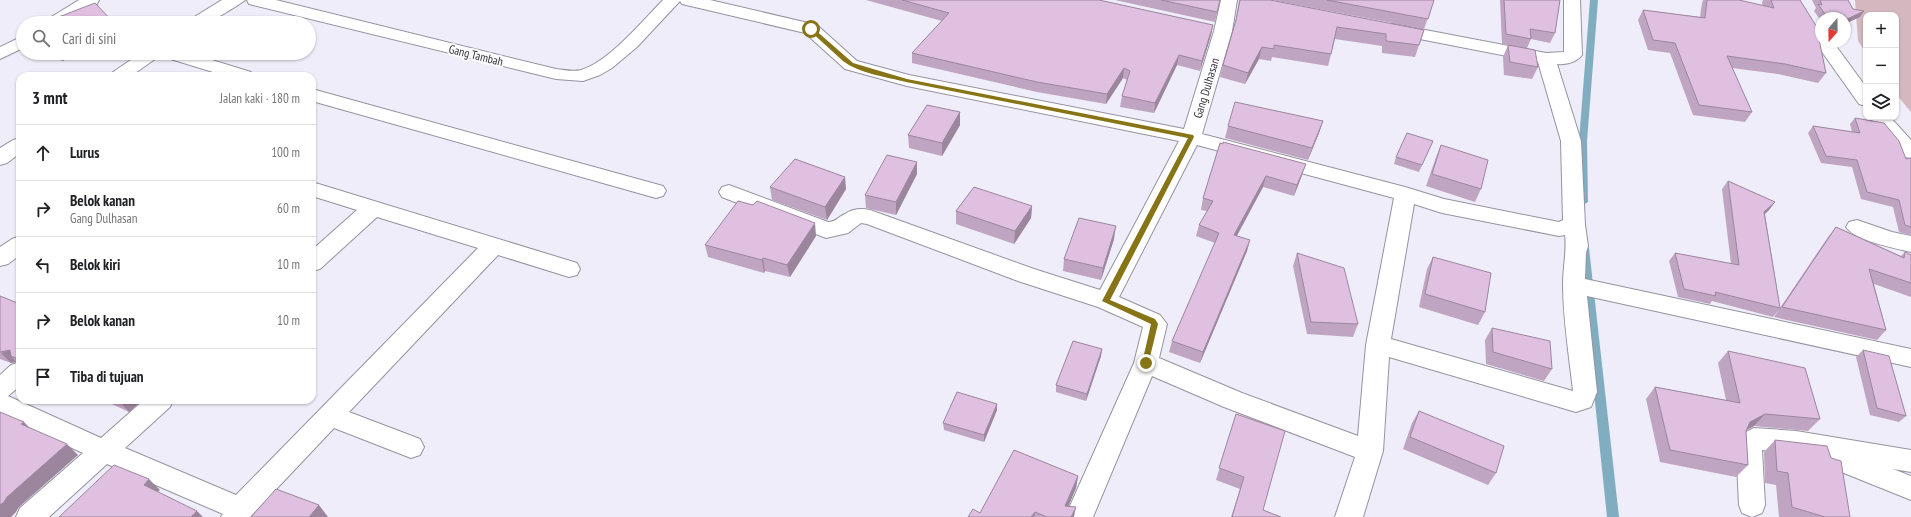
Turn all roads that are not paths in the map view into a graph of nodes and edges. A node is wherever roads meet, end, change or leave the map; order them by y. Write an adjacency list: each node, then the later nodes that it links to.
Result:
1 (91, 0): 8 (street)
2 (237, 0): 9 (street)
3 (255, 0): 4 (street, Gang Tambah)
4 (673, 0)
5 (688, 0): 22 (street)
6 (1229, 0): 22 (street, Gang Dulhasan)
7 (1572, 0): 14 (street)
8 (65, 16)
9 (207, 16)
10 (1382, 27): 14 (street)
11 (16, 45): 13 (street)
12 (1829, 48): 20 (street)
13 (0, 54)
14 (1546, 58): 31 (street)
15 (142, 60): 17 (street)
16 (193, 60): 18 (street)
17 (125, 72)
18 (232, 72)
19 (316, 95): 27 (street)
20 (1863, 96)
21 (1881, 120): 24 (street)
22 (1191, 137): 29 (street); 40 (street, Gang Dulhasan)
23 (16, 147): 25 (street)
24 (1911, 152)
25 (0, 158)
26 (316, 190): 30 (street)
27 (656, 191)
28 (729, 192): 40 (street)
29 (1405, 194): 31 (street); 41 (street)
30 (373, 208): 34 (street); 37 (street)
31 (1567, 227): 39 (street)
32 (1857, 227): 33 (street)
33 (1911, 244)
34 (493, 246): 38 (street); 48 (street)
35 (16, 247): 36 (street)
36 (0, 258)
37 (316, 259)
38 (569, 270)
39 (1574, 286): 41 (street); 42 (street)
40 (1106, 301): 43 (street)
41 (1378, 345): 52 (street)
42 (1911, 358)
43 (1146, 363): 52 (street); 58 (street)
44 (16, 375): 45 (street)
45 (0, 388)
46 (0, 404): 51 (street)
47 (157, 404): 51 (street)
48 (330, 415): 50 (street); 56 (street)
49 (1796, 442): 53 (street); 54 (street); 55 (street)
50 (411, 447)
51 (104, 451): 56 (street); 57 (street)
52 (1370, 451): 59 (street)
53 (1911, 462)
54 (1911, 488)
55 (1752, 505)
56 (237, 514)
57 (30, 517)
58 (1079, 517)
59 (1350, 517)

